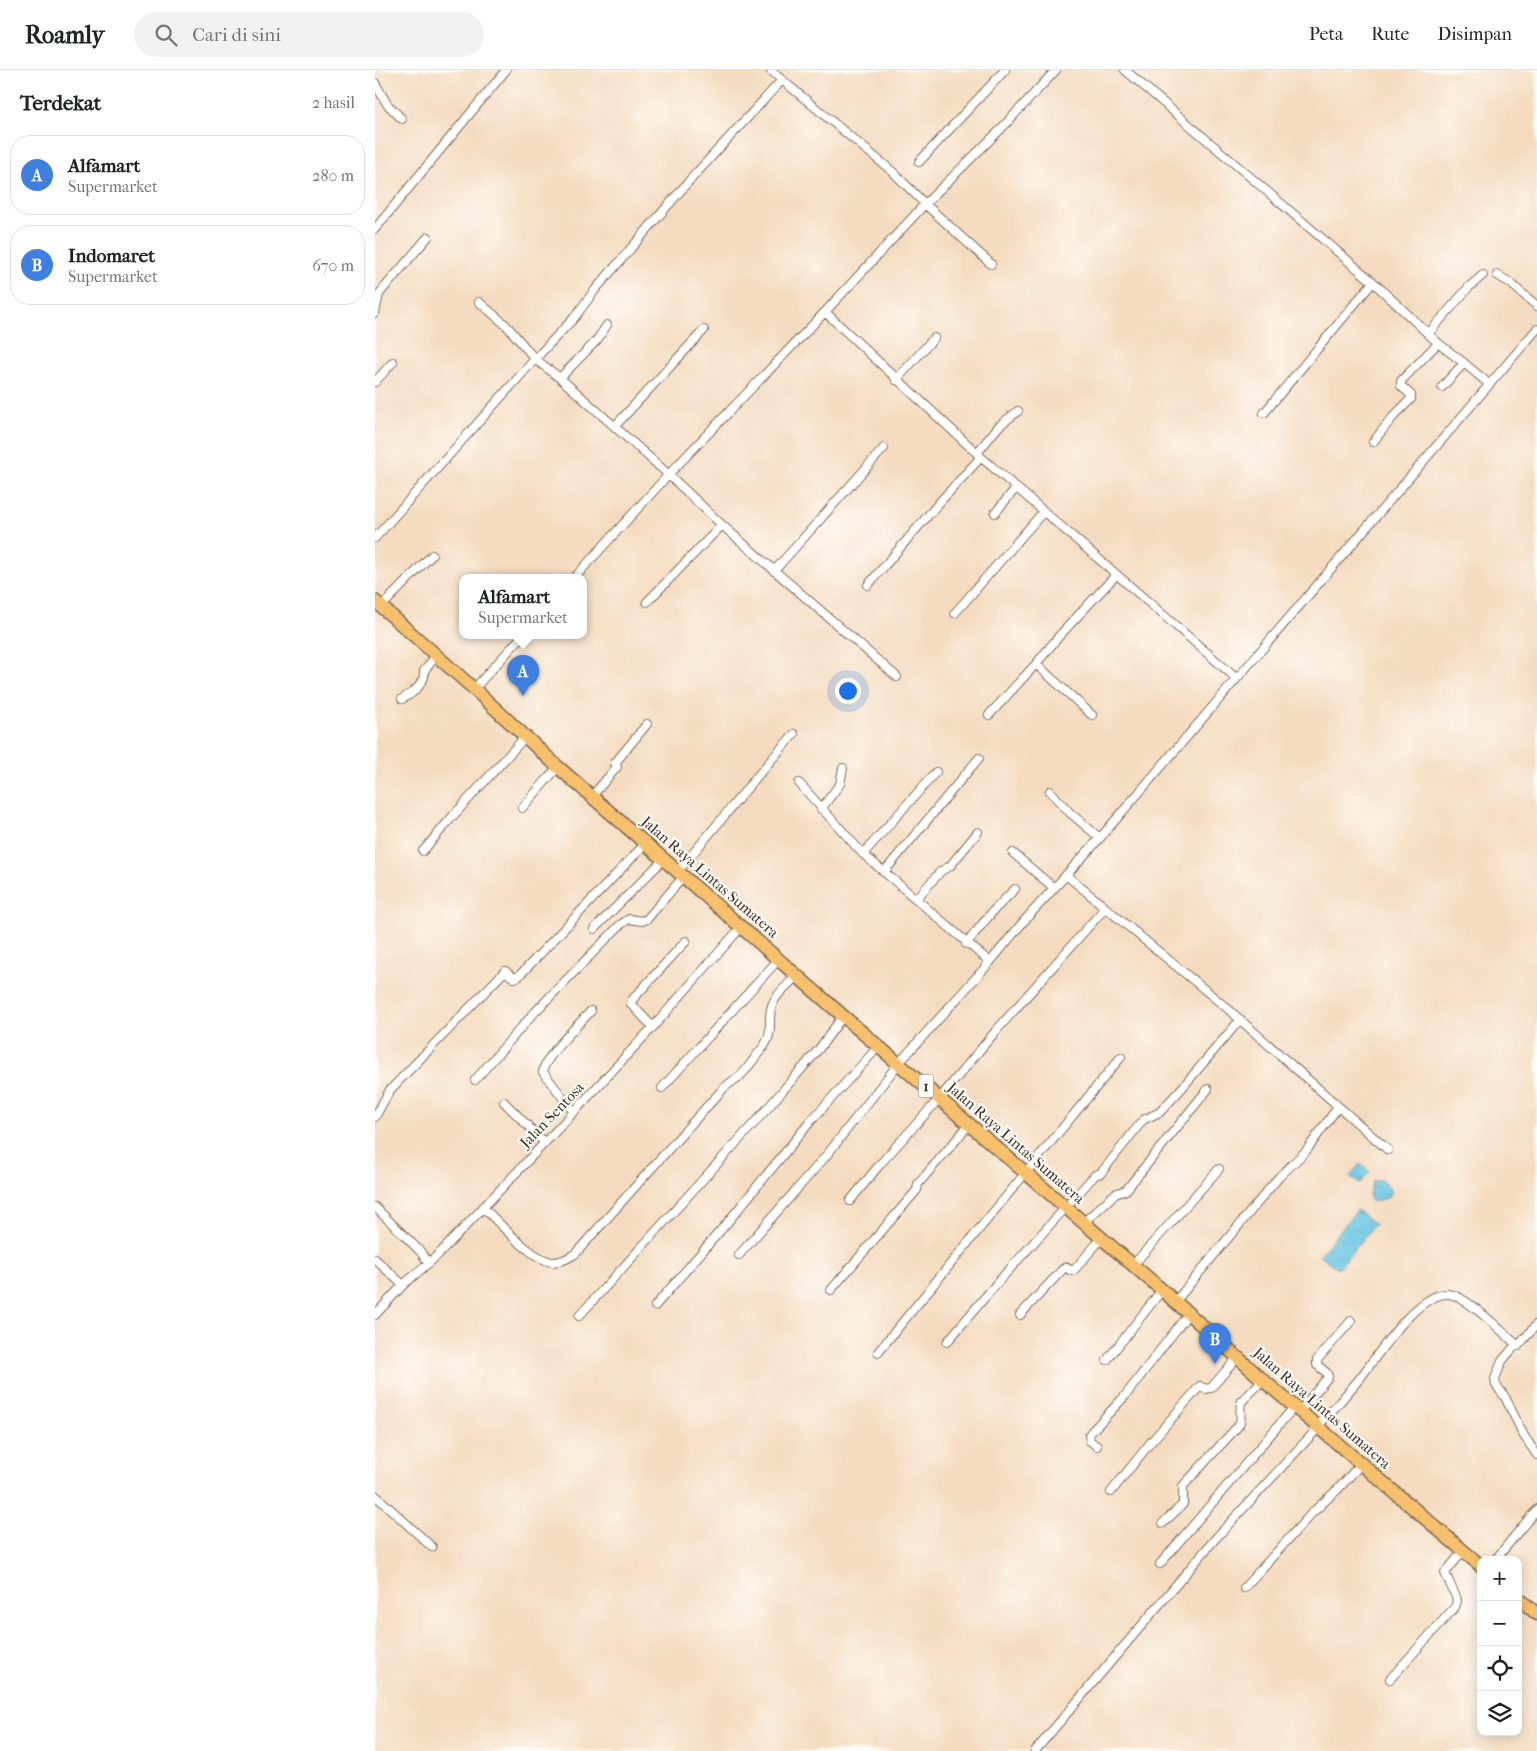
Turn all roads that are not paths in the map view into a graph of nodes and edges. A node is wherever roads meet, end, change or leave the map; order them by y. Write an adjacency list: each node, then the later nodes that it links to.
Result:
1 (506, 70): 11 (street)
2 (770, 70): 6 (street)
3 (1005, 70): 9 (street)
4 (1056, 70): 10 (street)
5 (1125, 70): 16 (street)
6 (782, 80): 10 (street); 27 (street)
7 (375, 83): 8 (street)
8 (402, 119)
9 (919, 162)
10 (925, 204): 13 (street); 19 (street)
11 (375, 229)
12 (428, 237): 20 (street)
13 (991, 264)
14 (1483, 275): 24 (street)
15 (1497, 275): 18 (street)
16 (1373, 282): 24 (street); 36 (street)
17 (479, 302): 27 (street)
18 (1537, 306)
19 (825, 312): 31 (street); 41 (street)
20 (375, 313)
21 (607, 325): 30 (street)
22 (1537, 329): 33 (street)
23 (703, 330): 37 (street)
24 (1427, 334): 26 (street)
25 (934, 338): 31 (street)
26 (1438, 343): 29 (street); 38 (street)
27 (535, 359): 30 (street); 46 (street)
28 (393, 362): 32 (street)
29 (1465, 363): 33 (street); 34 (street)
30 (560, 378): 37 (street)
31 (896, 380): 40 (street)
32 (375, 382)
33 (1489, 384): 59 (street)
34 (1443, 387)
35 (1018, 410): 40 (street)
36 (1263, 413)
37 (615, 426): 41 (street)
38 (1373, 442)
39 (885, 448): 48 (street)
40 (979, 455): 42 (street); 51 (street)
41 (669, 475): 45 (street); 49 (street)
42 (1016, 488): 43 (street); 44 (street)
43 (1044, 511): 50 (street); 54 (street)
44 (995, 513)
45 (722, 525): 48 (street); 52 (street)
46 (375, 538)
47 (432, 555): 53 (street)
48 (774, 571): 58 (street)
49 (578, 574)
50 (1116, 575): 57 (street); 59 (street)
51 (868, 586)
52 (647, 602)
53 (378, 604): 56 (highway, Jalan Raya Lintas Sumatera / 1)
54 (955, 613)
55 (519, 639): 60 (street)
56 (437, 656): 60 (highway, Jalan Raya Lintas Sumatera / 1); 61 (street)
57 (1036, 664): 62 (street); 63 (street)
58 (897, 677)
59 (1236, 678): 77 (street)
60 (473, 689): 66 (highway, Jalan Raya Lintas Sumatera / 1)
61 (402, 699)
62 (989, 715)
63 (1092, 715)
64 (647, 724): 73 (street)
65 (794, 734): 84 (street)
66 (525, 737): 68 (highway, Jalan Raya Lintas Sumatera / 1); 79 (street)
67 (979, 758): 83 (street)
68 (558, 767): 73 (highway, Jalan Raya Lintas Sumatera / 1); 74 (street)
69 (843, 768): 75 (street)
70 (936, 772): 81 (street)
71 (799, 784): 75 (street)
72 (1050, 791): 77 (street)
73 (593, 796): 78 (highway, Jalan Raya Lintas Sumatera / 1)
74 (522, 808)
75 (821, 809): 81 (street)
76 (978, 832): 88 (street)
77 (1100, 838): 85 (street)
78 (646, 843): 82 (highway, Jalan Raya Lintas Sumatera / 1); 111 (street)
79 (423, 852)
80 (1013, 853): 86 (street)
81 (863, 854): 83 (street)
82 (664, 859): 84 (highway, Jalan Raya Lintas Sumatera / 1); 91 (street)
83 (884, 872): 88 (street)
84 (681, 874): 90 (highway, Jalan Raya Lintas Sumatera / 1); 104 (street)
85 (1066, 875): 86 (street); 89 (street)
86 (1054, 888): 95 (street)
87 (1015, 889): 93 (street)
88 (916, 899): 93 (street)
89 (1105, 908): 99 (street); 107 (street)
90 (742, 926): 94 (highway, Jalan Raya Lintas Sumatera / 1); 100 (street, Jalan Sentosa)
91 (594, 929)
92 (686, 941): 100 (street)
93 (966, 944): 95 (street)
94 (779, 959): 96 (highway, Jalan Raya Lintas Sumatera / 1); 105 (street)
95 (989, 962): 103 (street)
96 (798, 975): 98 (highway, Jalan Raya Lintas Sumatera / 1); 119 (street)
97 (591, 1011): 110 (street)
98 (843, 1016): 101 (highway, Jalan Raya Lintas Sumatera / 1); 135 (street)
99 (1239, 1021): 109 (street); 120 (street)
100 (653, 1027): 110 (street, Jalan Sentosa)
101 (879, 1046): 103 (highway, Jalan Raya Lintas Sumatera / 1); 131 (street)
102 (1121, 1057): 116 (street)
103 (899, 1063): 107 (highway, Jalan Raya Lintas Sumatera / 1); 123 (street)
104 (475, 1080)
105 (662, 1088)
106 (1208, 1089): 121 (street)
107 (939, 1099): 112 (highway, Jalan Raya Lintas Sumatera / 1); 117 (street)
108 (504, 1102): 113 (street)
109 (1338, 1107): 114 (street); 130 (street)
110 (574, 1112): 113 (street, Jalan Sentosa)
111 (375, 1117)
112 (969, 1125): 116 (highway, Jalan Raya Lintas Sumatera / 1); 128 (street)
113 (545, 1143): 119 (street, Jalan Sentosa)
114 (1388, 1150)
115 (1219, 1170): 126 (street)
116 (1025, 1174): 120 (highway, Jalan Raya Lintas Sumatera / 1); 140 (street)
117 (850, 1201)
118 (375, 1207): 125 (street)
119 (483, 1207): 125 (street, Jalan Sentosa)
120 (1066, 1208): 121 (highway, Jalan Raya Lintas Sumatera / 1); 138 (street)
121 (1083, 1222): 122 (highway, Jalan Raya Lintas Sumatera / 1)
122 (1101, 1239): 126 (highway, Jalan Raya Lintas Sumatera / 1); 133 (street)
123 (739, 1255)
124 (375, 1259): 127 (street)
125 (429, 1263): 127 (street, Jalan Sentosa)
126 (1133, 1265): 129 (highway, Jalan Raya Lintas Sumatera / 1)
127 (403, 1285): 132 (street, Jalan Sentosa)
128 (831, 1290)
129 (1162, 1290): 130 (highway, Jalan Raya Lintas Sumatera / 1); 142 (street)
130 (1175, 1302): 134 (highway, Jalan Raya Lintas Sumatera / 1)
131 (655, 1306)
132 (376, 1312)
133 (1020, 1314)
134 (1188, 1314): 141 (highway, Jalan Raya Lintas Sumatera / 1); 146 (street)
135 (579, 1316)
136 (1351, 1321): 144 (street)
137 (1537, 1324): 139 (street)
138 (947, 1342)
139 (1519, 1346): 145 (street); 147 (street)
140 (878, 1352)
141 (1238, 1358): 143 (highway, Jalan Raya Lintas Sumatera / 1); 149 (street)
142 (1107, 1360)
143 (1263, 1380): 144 (highway, Jalan Raya Lintas Sumatera / 1); 152 (street)
144 (1297, 1408): 145 (highway, Jalan Raya Lintas Sumatera / 1); 157 (street)
145 (1318, 1426): 148 (highway, Jalan Raya Lintas Sumatera / 1); 162 (street)
146 (1097, 1446)
147 (1537, 1455)
148 (1361, 1464): 154 (highway, Jalan Raya Lintas Sumatera / 1); 158 (street)
149 (1111, 1492)
150 (375, 1495): 153 (street)
151 (1537, 1509): 155 (street)
152 (1163, 1523)
153 (432, 1547)
154 (1463, 1550): 156 (highway, Jalan Raya Lintas Sumatera / 1); 161 (street)
155 (1498, 1556)
156 (1477, 1562)
157 (1160, 1564)
158 (1244, 1588)
159 (1522, 1601): 160 (highway)
160 (1537, 1614)
161 (1390, 1679)
162 (1035, 1751)

